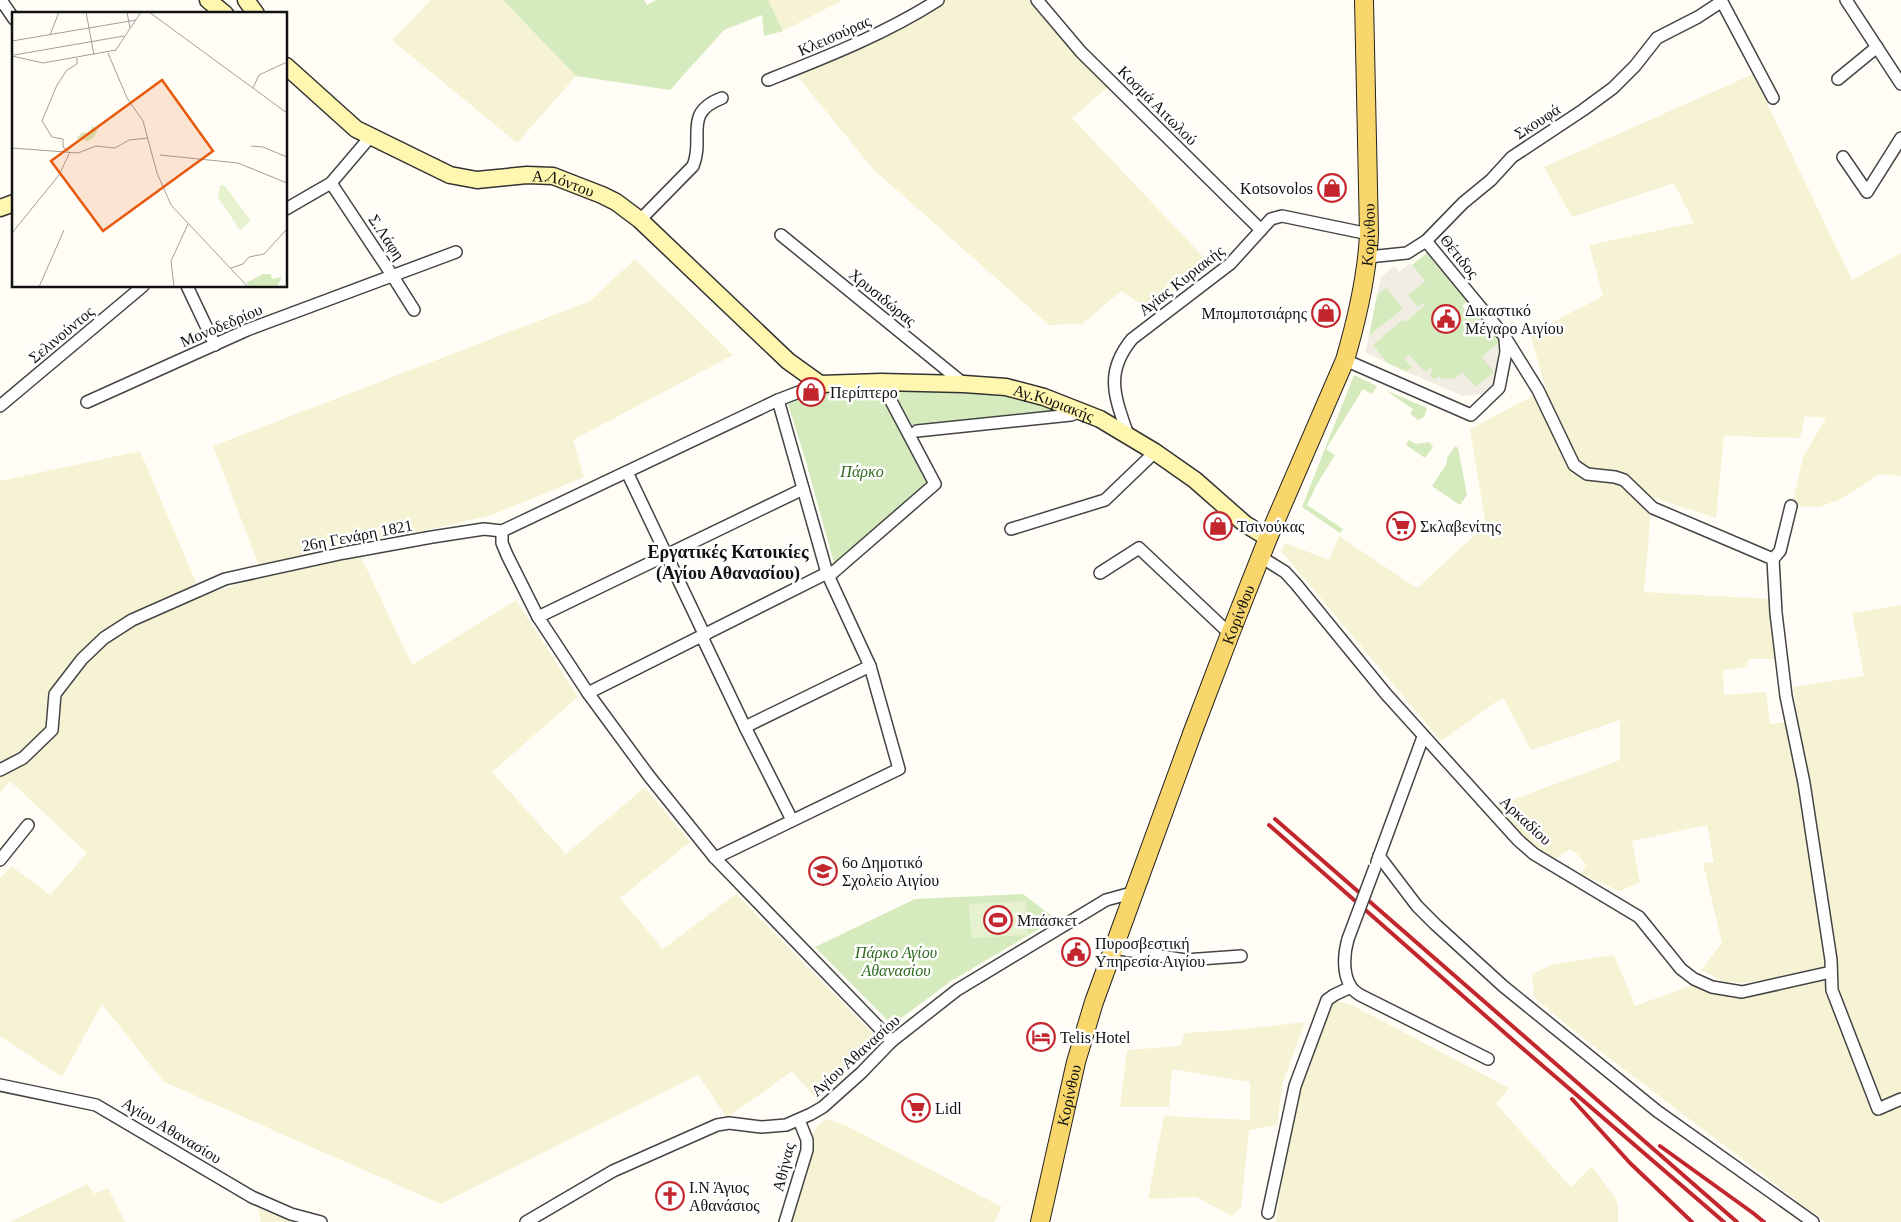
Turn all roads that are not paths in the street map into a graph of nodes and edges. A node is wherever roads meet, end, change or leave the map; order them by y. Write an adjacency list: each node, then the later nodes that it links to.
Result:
1 (1, 0): 11 (street)
2 (208, 0): 9 (main road)
3 (246, 0): 10 (main road)
4 (938, 0): 15 (street, Κλεισούρας)
5 (1037, 0): 27 (street, Κοσμά Αιτωλού)
6 (1364, 0): 28 (main road, Κορίνθου)
7 (1846, 0): 12 (street)
8 (1721, 1): 18 (street, Σκουφά); 30 (street, Σκουφά)
9 (223, 12)
10 (255, 12)
11 (12, 17)
12 (1877, 47): 14 (street); 16 (street)
13 (288, 68): 19 (main road, Α.Λόντου)
14 (1838, 79)
15 (768, 80)
16 (1901, 84)
17 (722, 98): 26 (street)
18 (1773, 98)
19 (371, 136): 22 (street); 26 (main road, Α.Λόντου)
20 (1901, 138): 21 (street)
21 (1843, 157)
22 (331, 183): 25 (street); 33 (street, Σ.Λάφη)
23 (12, 204): 24 (main road)
24 (0, 208)
25 (288, 208)
26 (640, 220): 41 (main road, Α.Λόντου)
27 (1261, 230): 28 (street, Αγίας Κυριακής); 48 (street, Αγίας Κυριακής)
28 (1369, 234): 32 (main road, Κορίνθου)
29 (781, 235): 42 (street, Χρυσιδώρας)
30 (1426, 241): 32 (street, Σκουφά); 37 (street, Θέτιδος)
31 (456, 252): 33 (street, Μονοδεδρίου)
32 (1368, 257): 39 (main road, Κορίνθου)
33 (392, 274): 36 (street, Σ.Λάφη); 38 (street, Μονοδεδρίου)
34 (141, 288): 45 (street, Σελινούντος)
35 (188, 288): 38 (street)
36 (414, 310)
37 (1505, 337): 39 (street); 58 (street, Θέτιδος)
38 (215, 344): 44 (street, Μονοδεδρίου)
39 (1346, 360): 55 (main road, Κορίνθου)
40 (881, 382): 41 (main road, Αγ.Κυριακής); 42 (main road, Αγ.Κυριακής); 60 (street)
41 (820, 384): 43 (street, 26η Γενάρη 1821)
42 (964, 384): 46 (main road, Αγ.Κυριακής)
43 (778, 400): 50 (street, 26η Γενάρη 1821); 51 (street)
44 (87, 402)
45 (0, 406)
46 (1083, 411): 47 (street); 48 (main road, Αγ.Κυριακής)
47 (917, 431)
48 (1128, 435): 49 (main road, Αγ.Κυριακής)
49 (1155, 452): 53 (street); 55 (main road, Αγ.Κυριακής)
50 (627, 472): 54 (street, 26η Γενάρη 1821); 56 (street)
51 (803, 489): 56 (street); 60 (street)
52 (1791, 506): 58 (street)
53 (1011, 528)
54 (502, 531): 61 (street); 68 (street, 26η Γενάρη 1821)
55 (1268, 538): 57 (main road, Κορίνθου)
56 (667, 555): 61 (street); 63 (street)
57 (1261, 557): 62 (main road, Κορίνθου); 67 (street, Αρκαδίου)
58 (1773, 559): 77 (street)
59 (1100, 572): 62 (street)
60 (828, 575): 63 (street); 64 (street)
61 (538, 617): 65 (street)
62 (1230, 634): 74 (main road, Κορίνθου)
63 (704, 636): 65 (street); 66 (street)
64 (870, 666): 66 (street); 69 (street)
65 (588, 693): 71 (street)
66 (744, 728): 69 (street)
67 (1422, 737): 73 (street); 77 (street, Αρκαδίου)
68 (0, 770)
69 (792, 820): 71 (street)
70 (28, 826): 72 (street)
71 (715, 858): 79 (street)
72 (0, 860)
73 (1377, 862): 78 (street, bridge); 89 (street)
74 (1135, 892): 75 (main road, Κορίνθου); 79 (street, Αγίου Αθανασίου)
75 (1114, 948): 76 (street); 88 (main road, Κορίνθου)
76 (1241, 956)
77 (1831, 972): 82 (street)
78 (1351, 988): 80 (street); 84 (street)
79 (892, 1041): 83 (street, Αγίου Αθανασίου)
80 (1488, 1059)
81 (0, 1085): 85 (street, Αγίου Αθανασίου)
82 (1901, 1099)
83 (799, 1120): 86 (street, Αγίου Αθανασίου); 87 (street, Αθήνας)
84 (1268, 1213)
85 (321, 1222)
86 (526, 1222)
87 (785, 1222)
88 (1040, 1222)
89 (1813, 1222)

